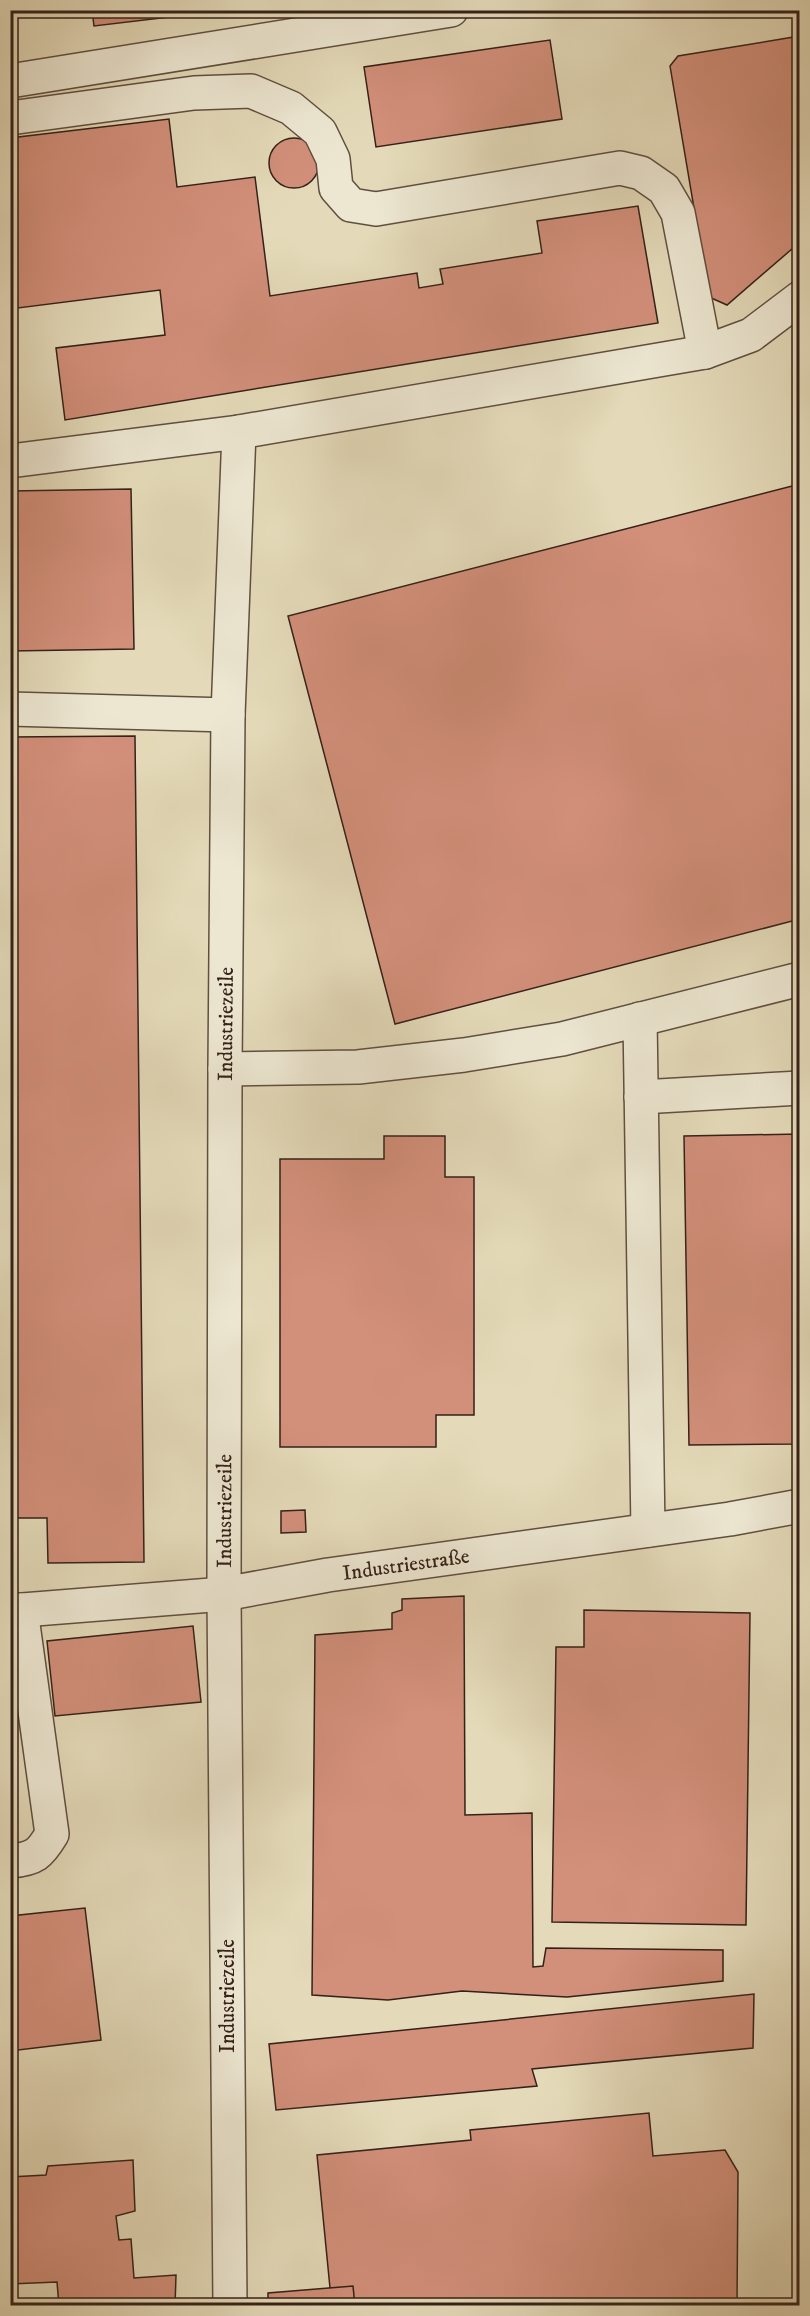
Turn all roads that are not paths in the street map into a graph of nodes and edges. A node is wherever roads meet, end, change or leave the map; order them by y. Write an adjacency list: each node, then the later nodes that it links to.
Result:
1 (451, 10): 2 (street)
2 (10, 81)
3 (10, 118): 5 (street)
4 (800, 298): 5 (street)
5 (705, 352): 6 (street)
6 (239, 432): 7 (street); 9 (street, Industriezeile)
7 (10, 461)
8 (10, 709): 9 (street)
9 (228, 715): 12 (street, Industriezeile)
10 (800, 979): 11 (street)
11 (640, 1019): 12 (street); 14 (street)
12 (225, 1069): 17 (street, Industriezeile)
13 (800, 1088): 14 (street)
14 (641, 1097): 16 (street)
15 (800, 1506): 16 (street, Industriestraße)
16 (648, 1530): 17 (street, Industriestraße)
17 (224, 1594): 18 (street, Industriestraße); 20 (street, Industriezeile)
18 (16, 1611): 19 (street)
19 (10, 1861)
20 (230, 2306)

